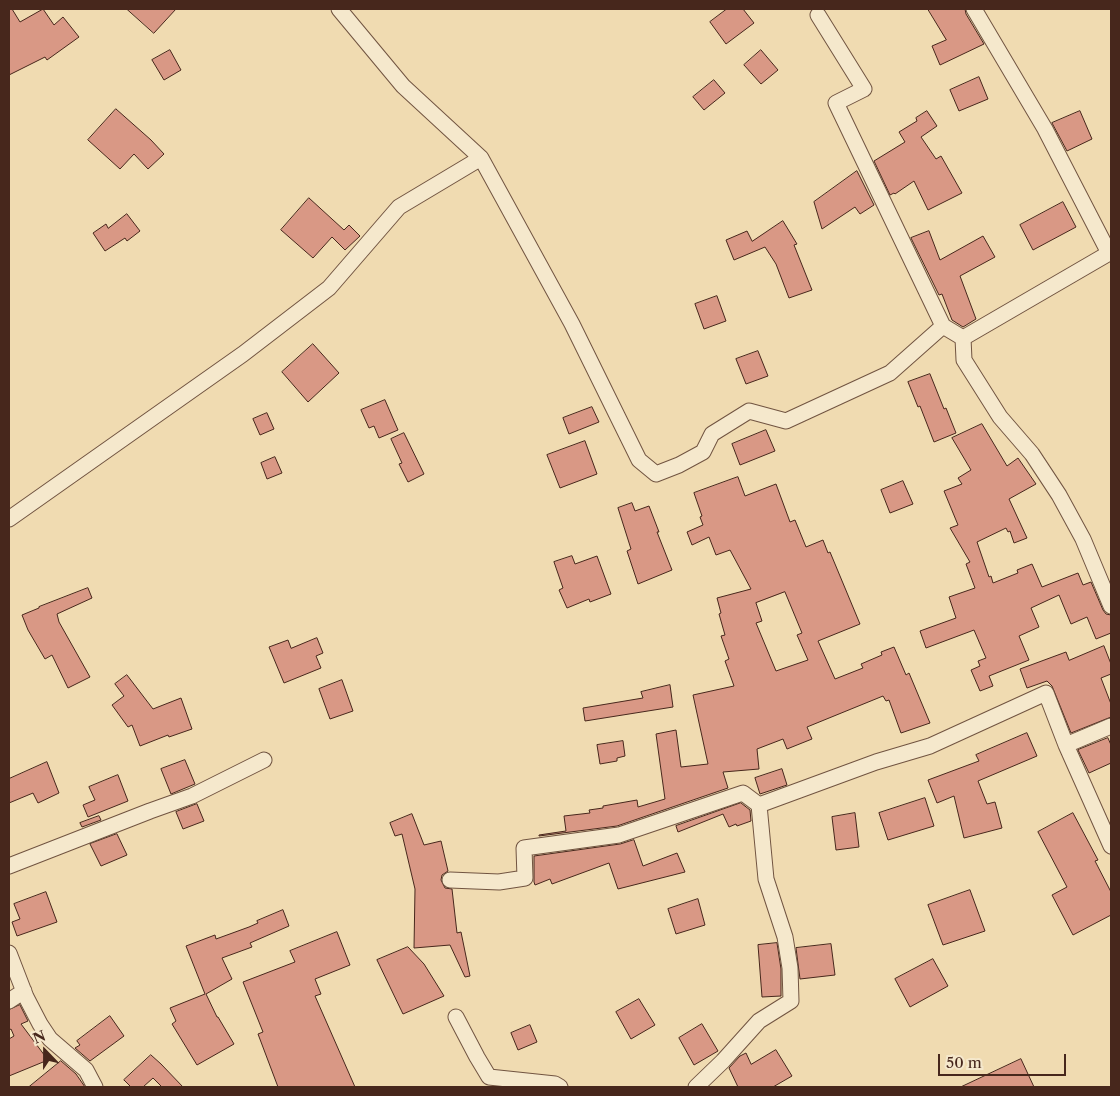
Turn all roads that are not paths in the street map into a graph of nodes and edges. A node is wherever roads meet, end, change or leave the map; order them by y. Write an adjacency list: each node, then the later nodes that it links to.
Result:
1 (339, 9): 4 (street)
2 (974, 9): 5 (street)
3 (818, 15): 6 (street)
4 (481, 158): 6 (street); 8 (street)
5 (1110, 252): 7 (street)
6 (943, 326): 7 (street)
7 (964, 338): 9 (street)
8 (9, 519)
9 (1111, 606)
10 (1111, 726): 11 (street)
11 (1066, 745): 13 (street); 14 (street)
12 (264, 760): 15 (street)
13 (759, 805): 16 (street); 23 (street)
14 (1111, 846)
15 (9, 866)
16 (450, 880)
17 (9, 953): 18 (street)
18 (24, 991): 19 (street); 21 (street)
19 (9, 1001)
20 (456, 1017): 22 (street)
21 (95, 1087)
22 (560, 1087)
23 (696, 1087)

